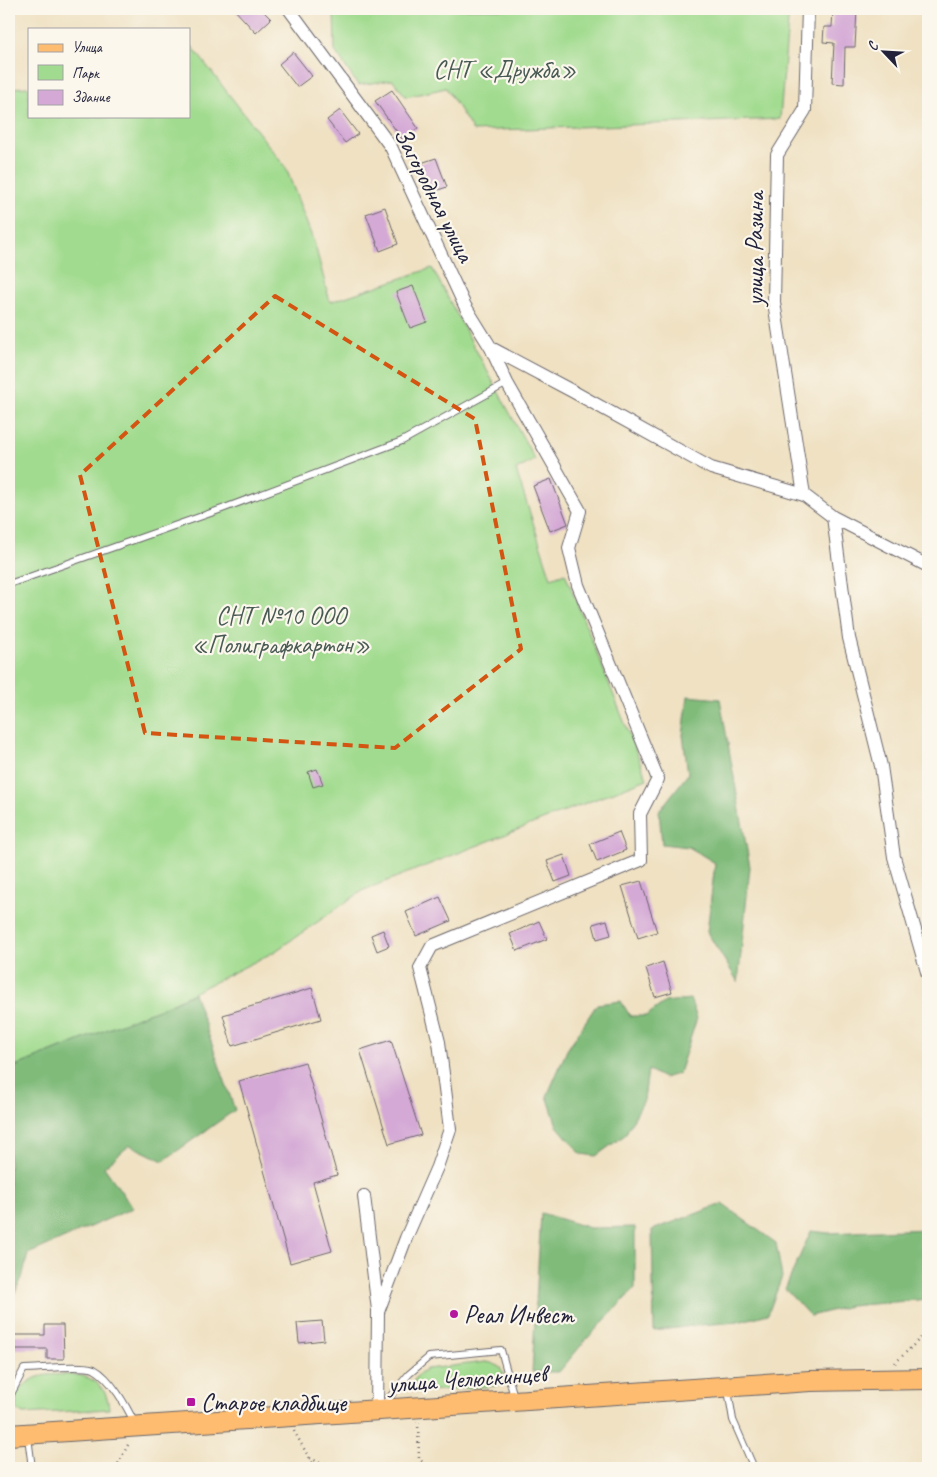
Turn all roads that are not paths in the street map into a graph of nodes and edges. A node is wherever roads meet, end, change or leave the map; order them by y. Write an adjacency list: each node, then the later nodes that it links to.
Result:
1 (290, 9): 3 (street, Загородная улица)
2 (808, 9): 5 (street, улица Разина)
3 (491, 348): 4 (street, Загородная улица); 5 (street)
4 (507, 383): 8 (lane); 11 (street, Загородная улица)
5 (804, 494): 6 (street)
6 (833, 517): 7 (street); 9 (street)
7 (928, 566)
8 (9, 584)
9 (928, 975)
10 (364, 1196): 11 (street)
11 (378, 1312): 16 (street)
12 (928, 1379): 13 (main road, улица Челюскинцев)
13 (727, 1386): 15 (main road, улица Челюскинцев); 20 (lane)
14 (9, 1398): 17 (lane)
15 (515, 1401): 16 (main road, улица Челюскинцев); 16 (lane)
16 (377, 1411): 17 (main road, улица Челюскинцев)
17 (137, 1427): 18 (main road, улица Челюскинцев)
18 (18, 1434): 19 (lane)
19 (32, 1468)
20 (754, 1468)

